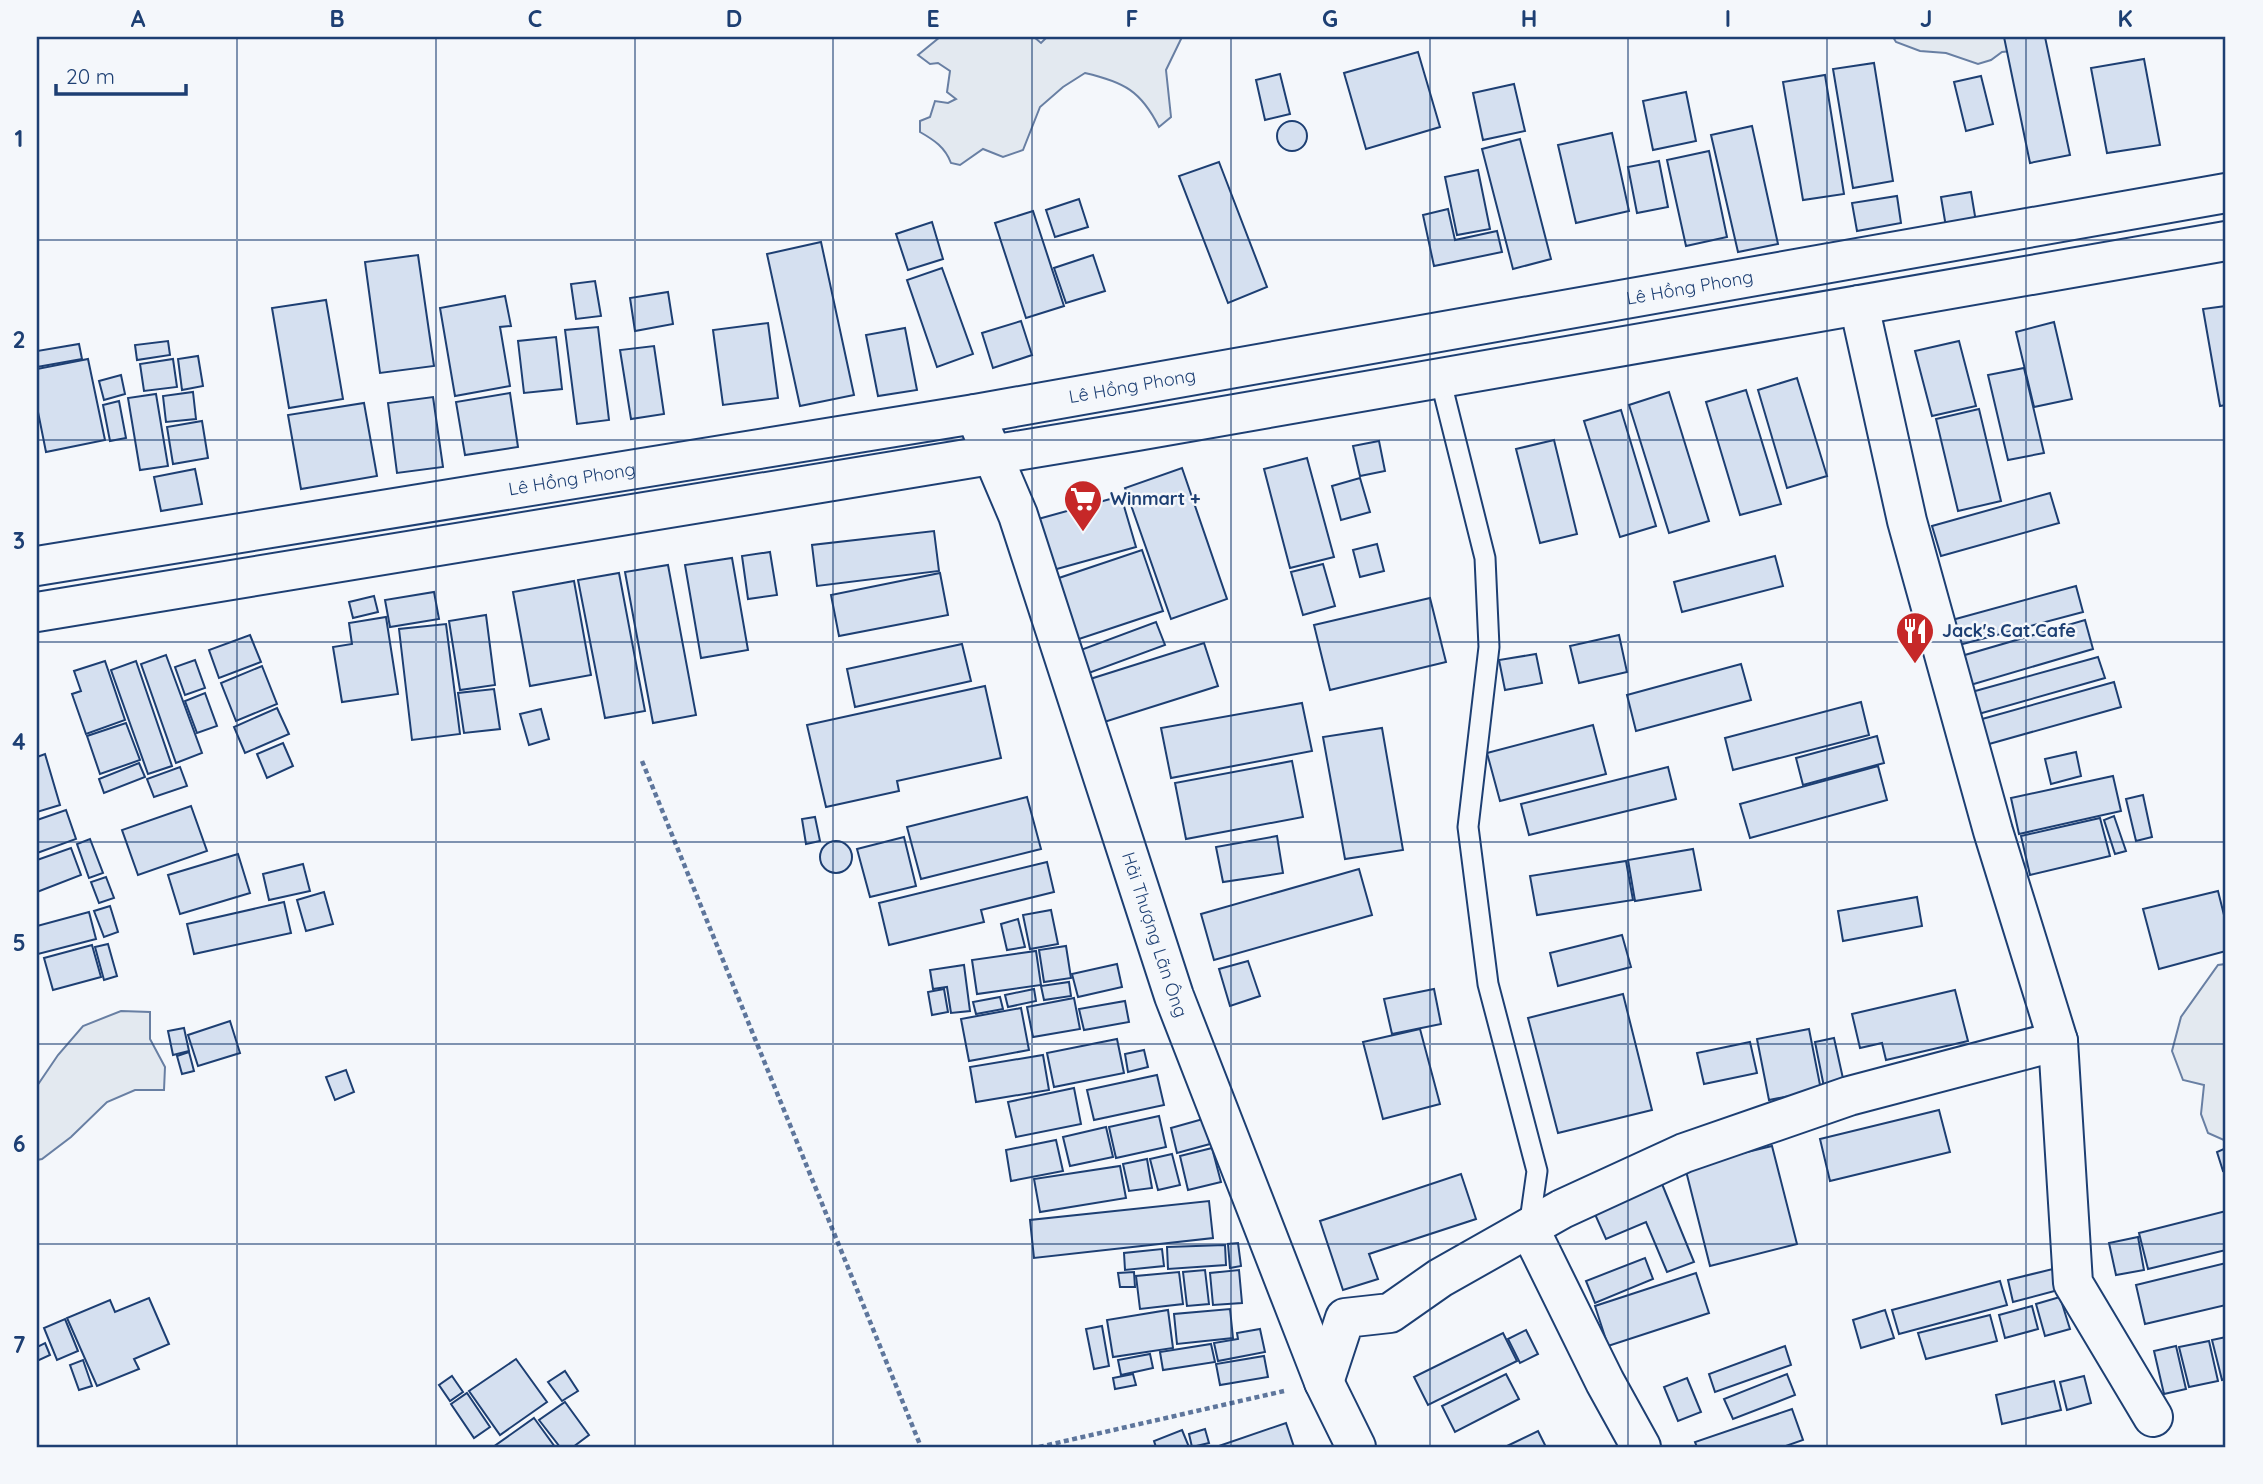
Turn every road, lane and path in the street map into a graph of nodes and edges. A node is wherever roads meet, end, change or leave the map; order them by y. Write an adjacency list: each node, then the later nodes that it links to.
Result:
1 (2226, 193): 5 (street, Lê Hồng Phong)
2 (2226, 241): 3 (street)
3 (1859, 305): 4 (street); 10 (street)
4 (1440, 378): 6 (street); 11 (lane)
5 (975, 414): 6 (street, Hải Thượng Lãn Ông); 7 (street, Lê Hồng Phong)
6 (992, 454): 8 (street); 12 (street, Hải Thượng Lãn Ông)
7 (37, 566)
8 (37, 612)
9 (642, 761): 14 (path)
10 (2059, 1041): 11 (street); 13 (street)
11 (1530, 1228): 12 (street); 17 (street)
12 (1324, 1382): 15 (path); 16 (street, Hải Thượng Lãn Ông)
13 (2152, 1417)
14 (921, 1447)
15 (1039, 1447)
16 (1356, 1447)
17 (1641, 1447)

